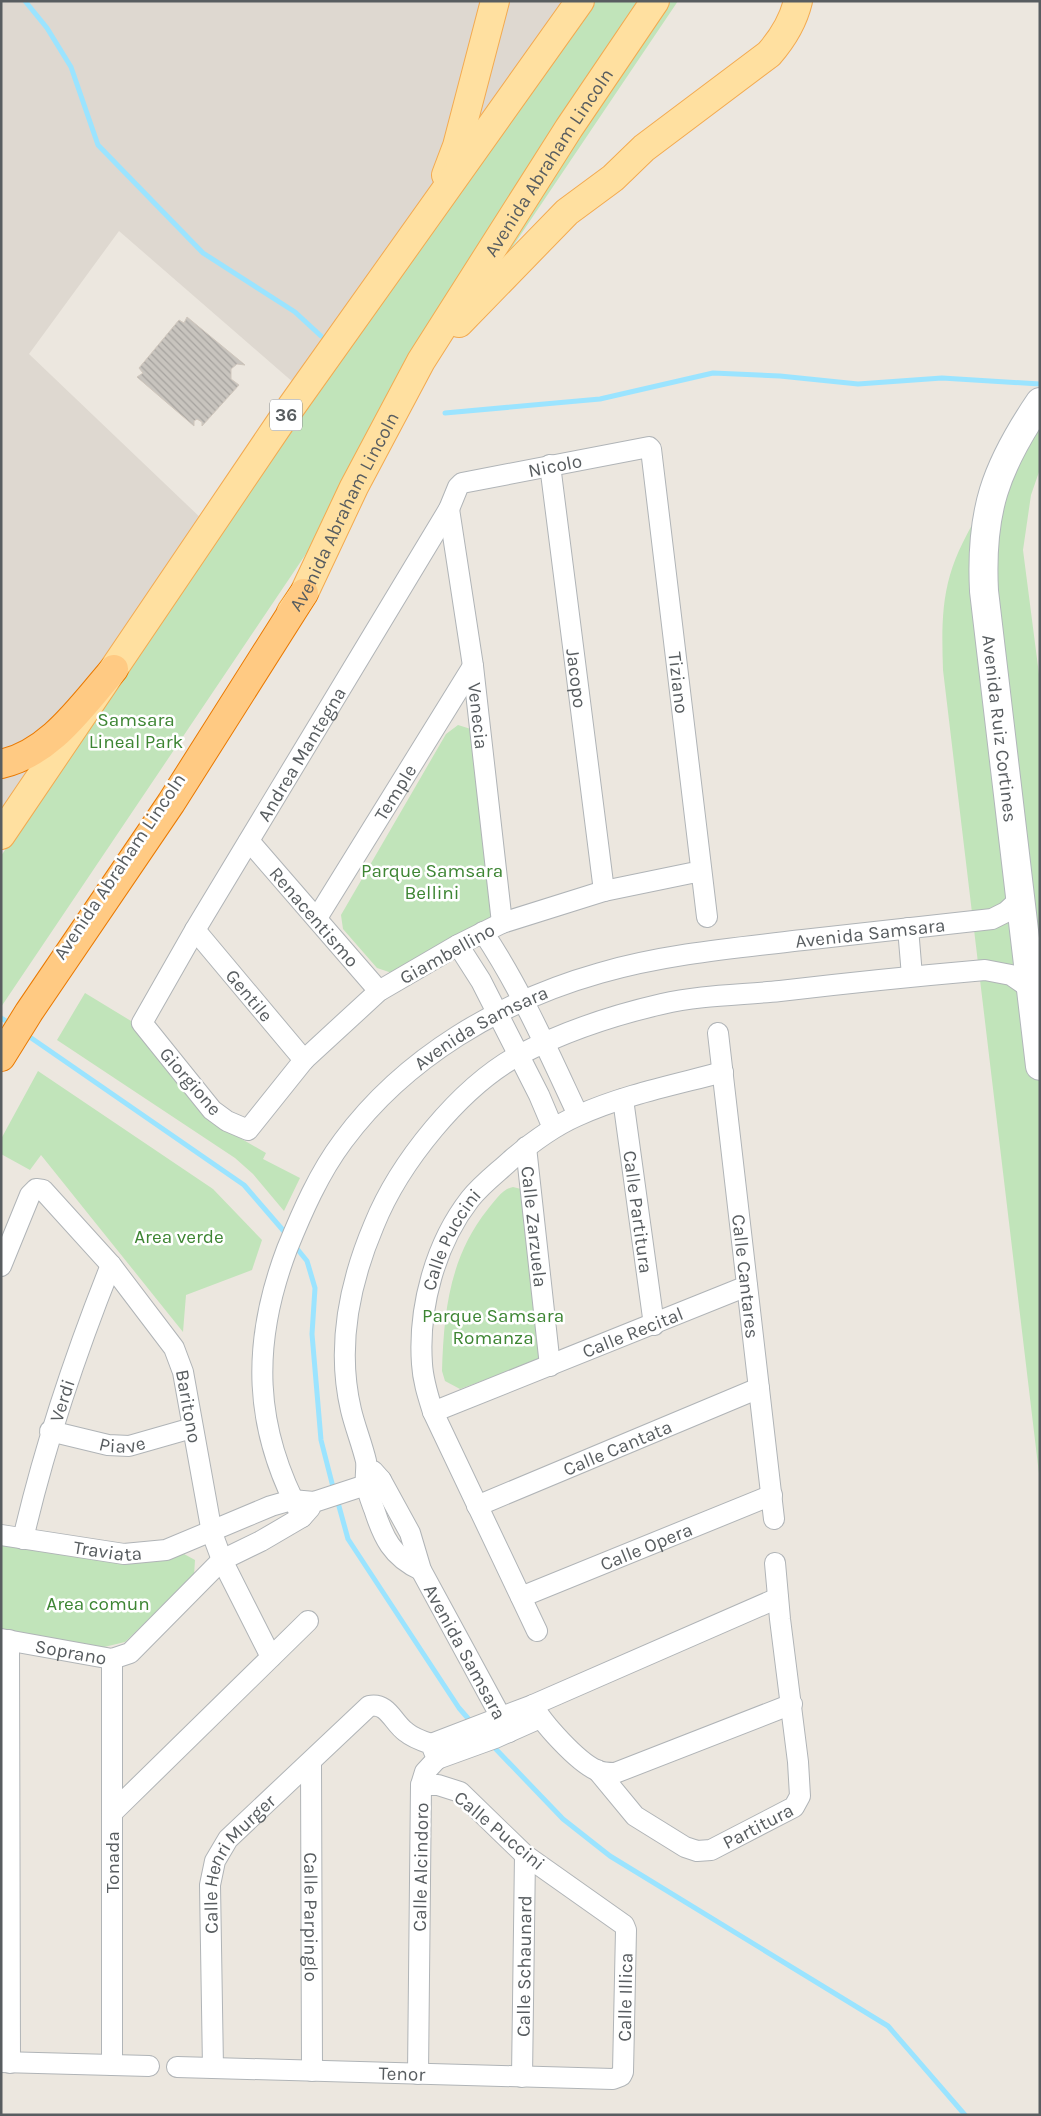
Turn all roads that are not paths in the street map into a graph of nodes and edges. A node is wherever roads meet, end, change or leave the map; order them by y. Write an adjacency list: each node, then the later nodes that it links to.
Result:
1 (495, 1): 5 (main road)
2 (580, 1): 5 (main road, 36)
3 (655, 1): 6 (main road, Avenida Abraham Lincoln)
4 (798, 1): 6 (main road)
5 (433, 209): 14 (main road, 36)
6 (421, 361): 12 (main road, Avenida Abraham Lincoln)
7 (1040, 402): 20 (main road, Avenida Ruiz Cortines)
8 (651, 449): 9 (street, Nicolo); 18 (street, Tiziano)
9 (550, 465): 10 (street, Nicolo); 19 (street, Jacopo)
10 (458, 487): 11 (street, Andrea Mantegna)
11 (449, 509): 13 (street, Venecia); 17 (street, Andrea Mantegna)
12 (304, 593): 36 (highway); 36 (main road, Avenida Abraham Lincoln)
13 (473, 666): 22 (street, Temple); 23 (street, Venecia)
14 (114, 669): 15 (highway); 16 (main road, 36)
15 (1, 764)
16 (1, 835)
17 (249, 841): 22 (street, Renacentismo); 25 (street, Andrea Mantegna)
18 (701, 871): 19 (street, Giambellino); 21 (street, Tiziano)
19 (604, 891): 23 (street, Giambellino)
20 (1019, 900): 24 (street, Avenida Samsara); 29 (main road, Avenida Ruiz Cortines)
21 (707, 917)
22 (317, 918): 30 (street, Renacentismo)
23 (502, 923): 26 (street, Giambellino)
24 (908, 928): 28 (street); 31 (street, Avenida Samsara)
25 (195, 930): 33 (street, Andrea Mantegna); 38 (street, Gentile)
26 (483, 932): 27 (street, Giambellino); 31 (street)
27 (458, 945): 30 (street, Giambellino); 32 (street)
28 (912, 976): 29 (street, Avenida Samsara); 35 (street, Avenida Samsara)
29 (1032, 989): 39 (main road, Avenida Ruiz Cortines)
30 (379, 991): 38 (street, Giambellino)
31 (524, 1000): 32 (street, Avenida Samsara); 35 (street)
32 (496, 1013): 37 (street); 57 (street, Avenida Samsara)
33 (143, 1021): 44 (street, Giorgione)
34 (718, 1033): 40 (street, Calle Cantares)
35 (544, 1044): 37 (street, Avenida Samsara); 42 (street)
36 (4, 1045)
37 (519, 1055): 43 (street); 55 (street, Avenida Samsara)
38 (304, 1060): 44 (street, Giambellino)
39 (1040, 1066)
40 (723, 1072): 41 (street, Calle Puccini); 48 (street, Calle Cantares)
41 (623, 1099): 42 (street, Calle Puccini); 49 (street, Calle Partitura)
42 (578, 1116): 43 (street, Calle Puccini)
43 (553, 1128): 45 (street, Calle Puccini)
44 (249, 1130)
45 (526, 1147): 50 (street, Calle Zarzuela); 52 (street, Calle Puccini)
46 (111, 1265): 47 (street, Baritono); 53 (street, Baritono); 54 (street, Verdi)
47 (1, 1266)
48 (748, 1286): 49 (street, Calle Recital); 51 (street, Calle Cantares)
49 (654, 1325): 50 (street, Calle Recital)
50 (550, 1366): 52 (street, Calle Recital)
51 (759, 1388): 56 (street, Calle Cantares); 58 (street, Calle Cantata)
52 (433, 1412): 58 (street, Calle Puccini)
53 (192, 1428): 54 (street, Piave); 60 (street, Baritono)
54 (50, 1431): 62 (street, Verdi)
55 (373, 1482): 57 (street); 74 (street, Avenida Samsara)
56 (772, 1495): 59 (street, Calle Cantares); 65 (street, Calle Opera)
57 (303, 1506): 60 (street, Traviata); 63 (street, Soprano)
58 (477, 1506): 65 (street, Calle Puccini)
59 (774, 1519)
60 (212, 1533): 62 (street, Traviata); 63 (street, Baritono)
61 (1, 1535): 62 (street, Traviata)
62 (23, 1538)
63 (222, 1560): 70 (street, Baritono); 71 (street, Soprano)
64 (775, 1563): 66 (street, Partitura)
65 (521, 1597): 68 (street, Calle Puccini)
66 (778, 1598): 72 (street, Partitura); 73 (street)
67 (308, 1620): 70 (street)
68 (537, 1632)
69 (5, 1640): 71 (street, Soprano); 82 (street)
70 (271, 1656): 79 (street)
71 (112, 1659): 79 (street, Tonada)
72 (792, 1704): 77 (street); 77 (street, Partitura)
73 (536, 1711): 74 (street); 77 (street)
74 (498, 1727): 75 (street)
75 (434, 1752): 76 (street, Calle Henri Murger); 78 (street, Calle Alcindoro)
76 (311, 1762): 86 (street, Calle Henri Murger); 87 (street, Calle Parpinglo)
77 (597, 1770)
78 (421, 1785): 80 (street, Calle Puccini); 89 (street, Calle Alcindoro)
79 (112, 1813): 83 (street, Tonada)
80 (525, 1855): 81 (street, Calle Puccini); 90 (street, Calle Schaunard)
81 (623, 1923): 88 (street, Calle Illica)
82 (6, 2062): 83 (street)
83 (112, 2065): 84 (street)
84 (149, 2066)
85 (177, 2067): 86 (street, Tenor)
86 (213, 2068): 87 (street, Tenor)
87 (312, 2071): 89 (street, Tenor)
88 (623, 2072): 90 (street, Tenor)
89 (418, 2074): 90 (street, Tenor)
90 (522, 2077)

